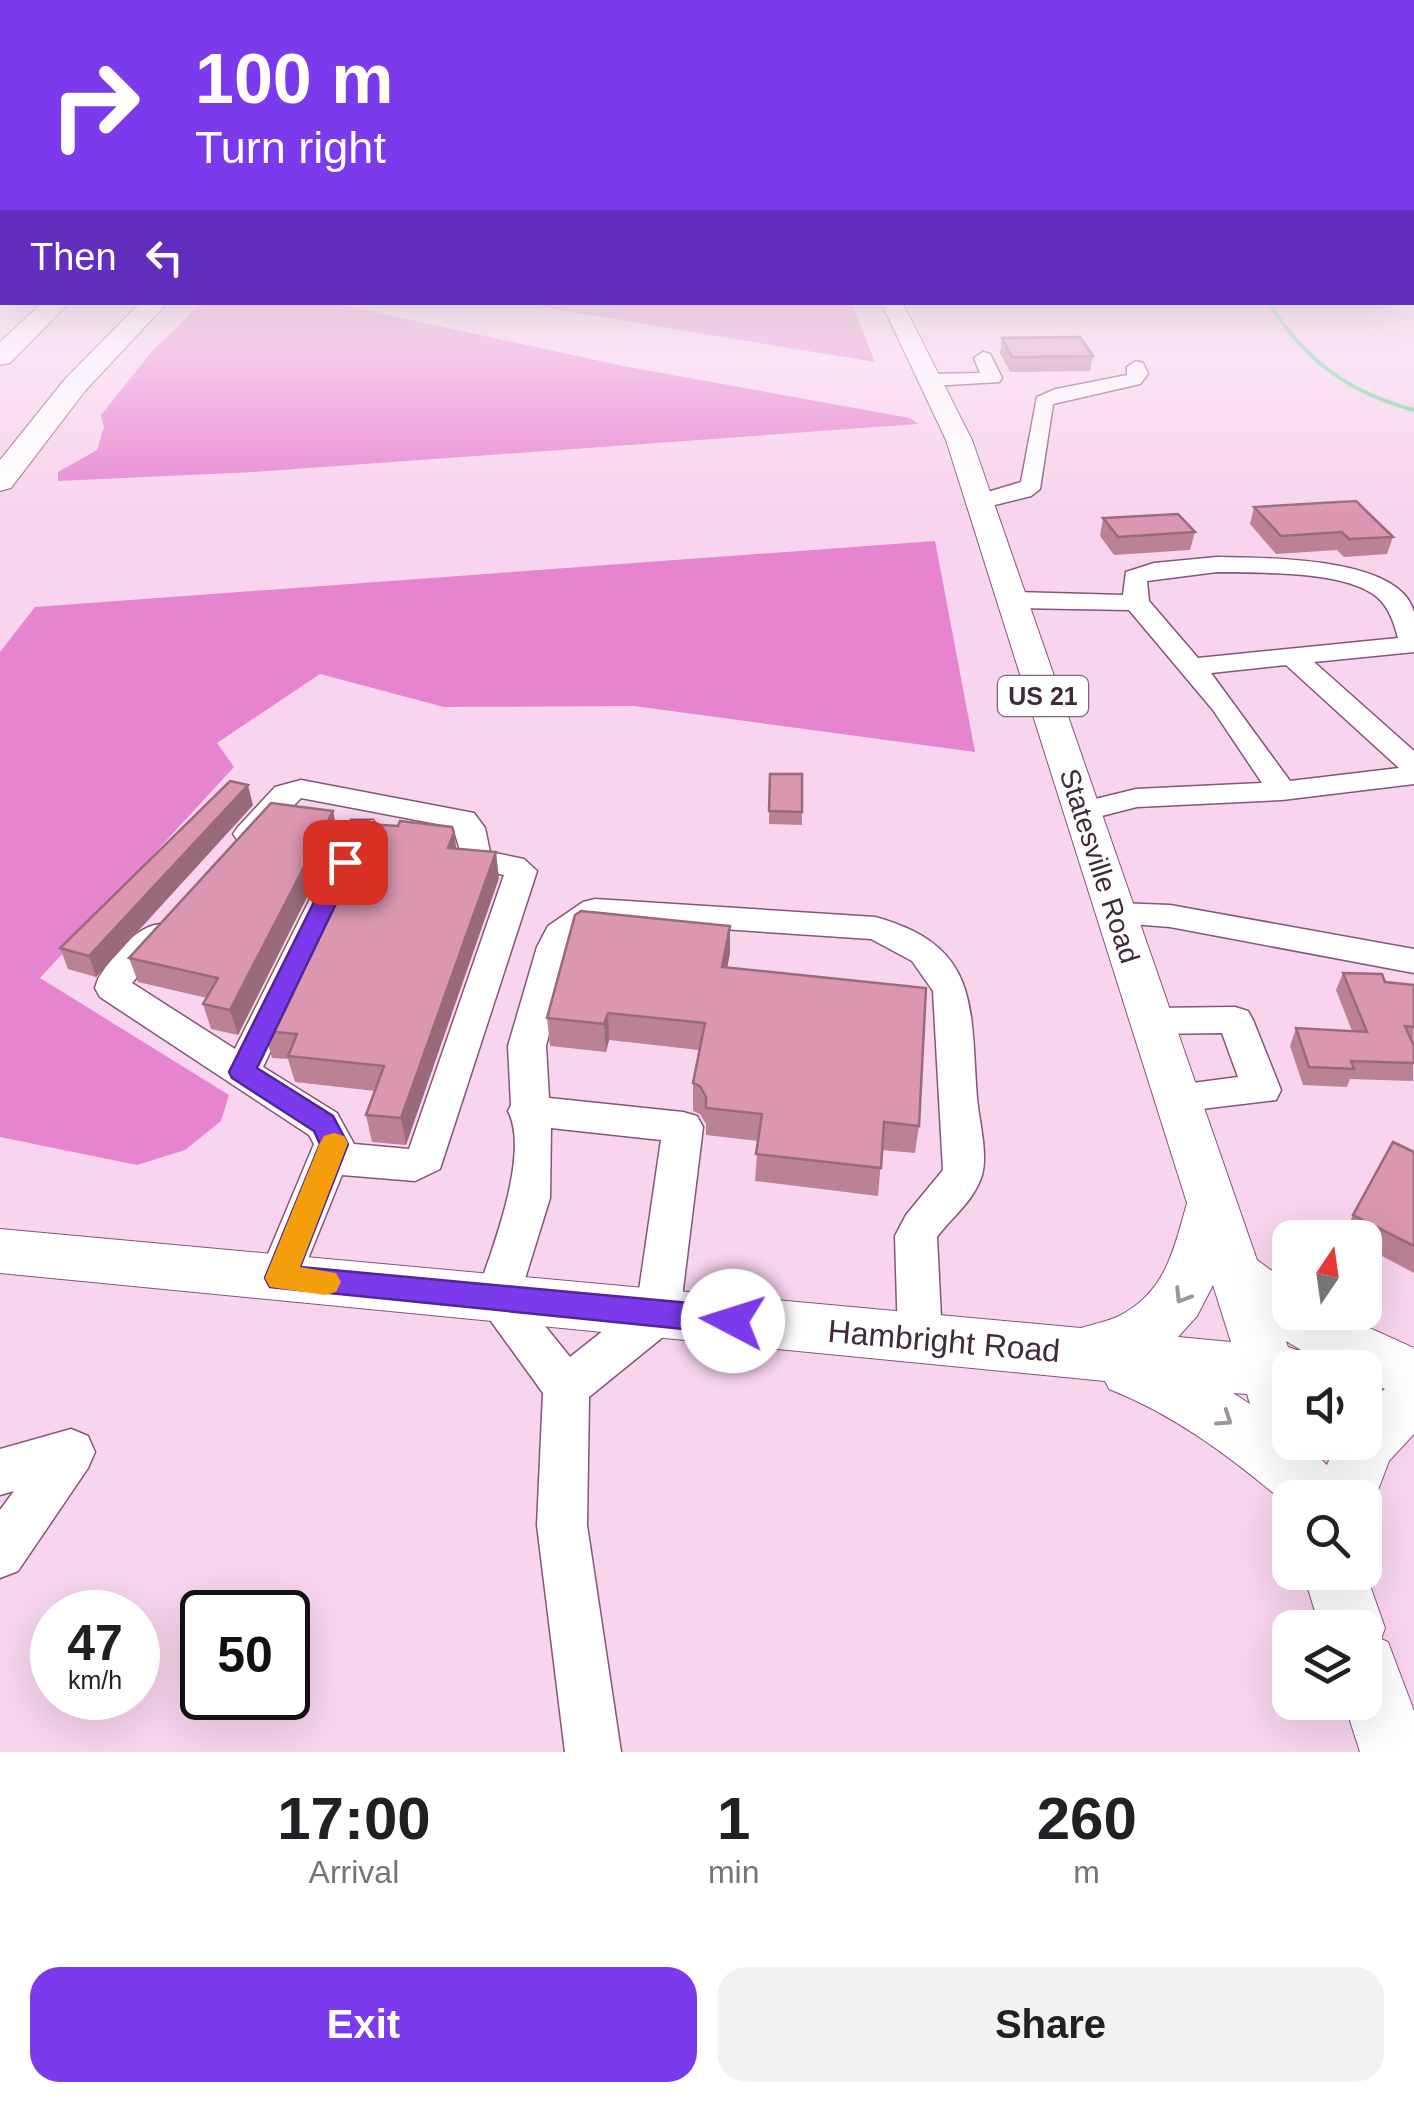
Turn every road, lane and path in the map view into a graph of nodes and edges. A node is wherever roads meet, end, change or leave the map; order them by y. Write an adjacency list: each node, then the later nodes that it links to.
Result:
1 (80, 354): 4 (highway)
2 (105, 354): 10 (highway)
3 (918, 354): 7 (main road, Statesville Road / US 21)
4 (78, 356): 8 (highway); 9 (highway)
5 (983, 358): 7 (street)
6 (1136, 367): 11 (street)
7 (932, 380): 11 (main road, Statesville Road / US 21)
8 (28, 400)
9 (0, 443)
10 (0, 481)
11 (979, 502): 12 (main road, Statesville Road / US 21)
12 (1012, 600): 13 (street); 21 (main road, Statesville Road / US 21)
13 (1136, 602): 14 (street); 16 (street)
14 (1413, 643): 15 (street)
15 (1291, 656): 16 (street); 17 (street)
16 (1193, 667): 19 (street)
17 (1414, 766)
18 (1414, 775): 19 (street)
19 (1282, 791): 21 (street)
20 (269, 812): 22 (street); 23 (street); 24 (street)
21 (1082, 812): 26 (main road, Statesville Road / US 21)
22 (362, 827): 23 (street); 29 (street)
23 (472, 841): 32 (street)
24 (230, 854)
25 (179, 910): 29 (street)
26 (1116, 914): 27 (street); 28 (main road, Statesville Road / US 21)
27 (1414, 961)
28 (1151, 1021): 30 (main road, Statesville Road / US 21); 30 (street)
29 (242, 1072): 32 (street)
30 (1176, 1097): 33 (main road, Statesville Road / US 21)
31 (528, 1111): 37 (street); 38 (street); 39 (street)
32 (329, 1158): 36 (street)
33 (1212, 1204): 35 (main road, Statesville Road / US 21); 40 (main road, one-way to 40)
34 (0, 1252): 36 (main road, Hambright Road)
35 (1235, 1272): 41 (main road, Statesville Road / US 21); 43 (main road)
36 (280, 1278): 37 (main road, Hambright Road)
37 (496, 1299): 38 (main road, Hambright Road); 46 (street)
38 (658, 1314): 39 (main road, Hambright Road); 46 (street)
39 (920, 1338): 40 (main road, Hambright Road)
40 (1072, 1353): 42 (main road, Hambright Road); 48 (main road, one-way to 48)
41 (1272, 1356)
42 (1272, 1371)
43 (1414, 1374)
44 (1382, 1382): 45 (main road)
45 (1414, 1385)
46 (566, 1388): 52 (street)
47 (1414, 1404): 48 (main road)
48 (1308, 1471)
49 (0, 1472): 50 (street)
50 (0, 1553)
51 (1382, 1716): 53 (main road)
52 (593, 1752)
53 (1394, 1752)

